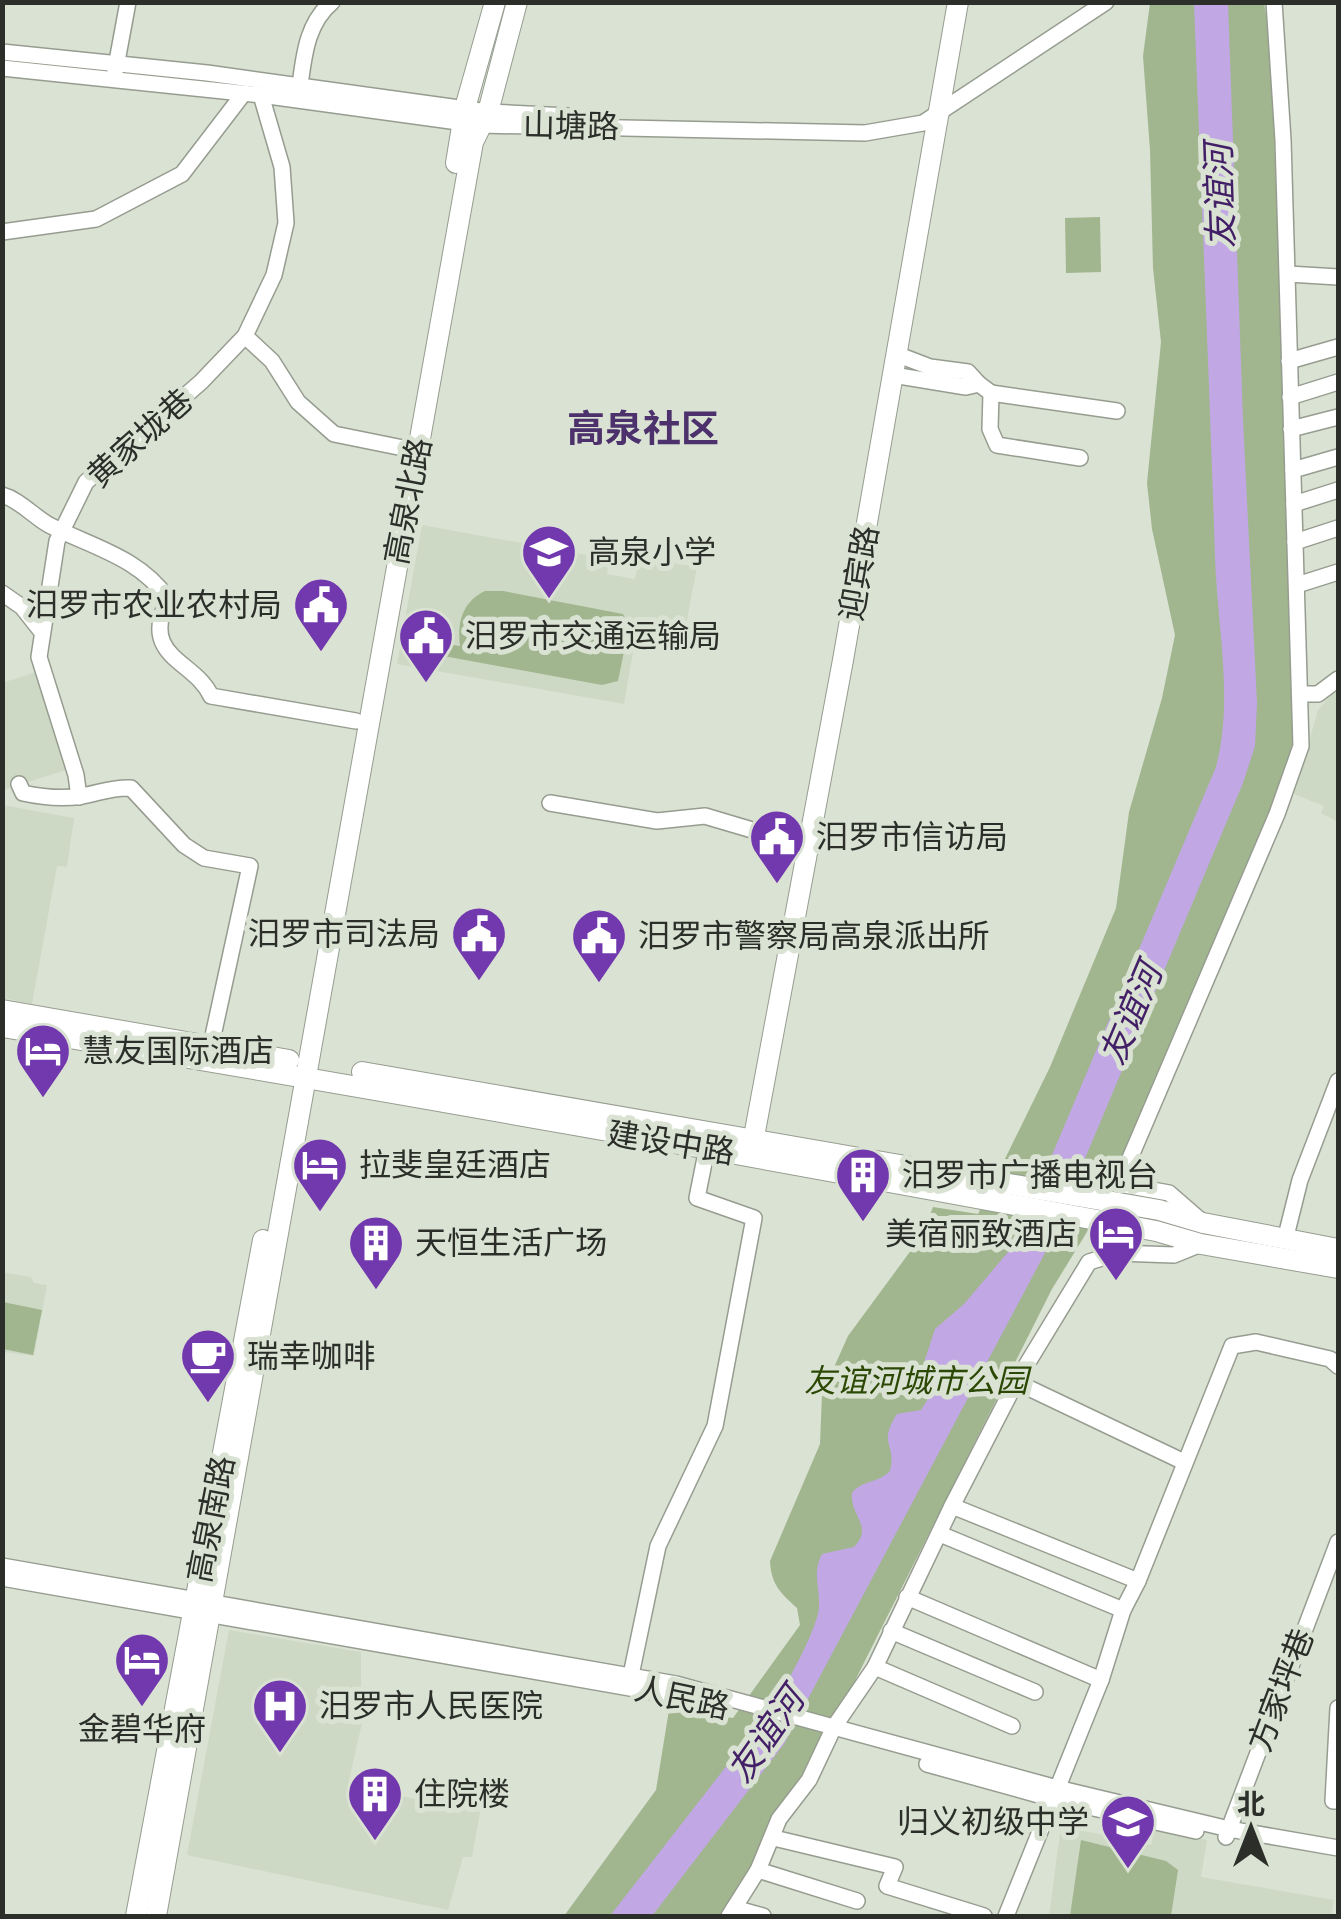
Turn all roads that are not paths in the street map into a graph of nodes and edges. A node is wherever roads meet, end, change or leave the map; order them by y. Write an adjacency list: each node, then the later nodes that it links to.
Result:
1 (128, 2): 11 (street)
2 (332, 2): 14 (street)
3 (495, 2): 17 (main road, 高泉北路)
4 (517, 2): 17 (main road, 高泉北路)
5 (945, 2): 16 (main road, 迎宾路)
6 (958, 2): 16 (main road, 迎宾路)
7 (1090, 2): 16 (street, 山塘路)
8 (1106, 2): 16 (street, 山塘路)
9 (1274, 2): 19 (street)
10 (2, 52): 11 (street, 山塘路)
11 (118, 62): 13 (street); 14 (street, 山塘路)
12 (2, 68): 13 (street, 山塘路)
13 (114, 80): 15 (street, 山塘路)
14 (300, 85): 17 (street, 山塘路)
15 (253, 94): 17 (street, 山塘路); 18 (street); 21 (street, 黄家垅巷)
16 (930, 114): 17 (street, 山塘路); 23 (main road, 迎宾路); 52 (main road, 迎宾路)
17 (474, 116): 32 (main road, 高泉北路); 56 (main road, 高泉北路)
18 (2, 232)
19 (1288, 274): 20 (street); 24 (street)
20 (1338, 277)
21 (245, 336): 32 (street); 40 (street, 黄家垅巷)
22 (1338, 347): 24 (street)
23 (896, 354): 25 (main road, 迎宾路); 27 (street)
24 (1289, 362): 28 (street)
25 (893, 375): 27 (street); 58 (main road, 迎宾路)
26 (1338, 382): 28 (street)
27 (985, 388): 29 (street); 34 (street)
28 (1290, 396): 31 (street)
29 (1117, 410)
30 (1338, 417): 31 (street)
31 (1291, 429): 35 (street)
32 (408, 448): 48 (main road, 高泉北路)
33 (1338, 457): 35 (street)
34 (1080, 458)
35 (1292, 470): 38 (street)
36 (1338, 490): 38 (street)
37 (2, 495): 40 (street)
38 (1294, 504): 41 (street)
39 (1338, 528): 41 (street)
40 (62, 530): 45 (street, 黄家垅巷); 48 (street)
41 (1295, 542): 43 (street)
42 (1338, 572): 43 (street)
43 (1296, 585): 47 (street)
44 (2, 593): 45 (street)
45 (41, 631): 50 (street, 黄家垅巷)
46 (1338, 679): 47 (street)
47 (1300, 694): 61 (street)
48 (356, 721): 56 (main road, 高泉北路)
49 (19, 784): 50 (street)
50 (79, 797): 55 (street)
51 (550, 803): 52 (street)
52 (796, 843): 58 (main road, 迎宾路)
53 (2, 1010): 55 (main road, 建设中路)
54 (2, 1027): 56 (main road, 建设中路)
55 (212, 1045): 56 (main road, 建设中路)
56 (300, 1069): 58 (main road, 建设中路); 59 (main road, 建设中路); 76 (main road, 高泉南路)
57 (1338, 1081): 62 (street)
58 (746, 1140): 60 (main road, 建设中路)
59 (707, 1148): 60 (main road, 建设中路); 80 (street)
60 (1157, 1220): 61 (main road, 建设中路); 63 (main road, 建设中路)
61 (1203, 1222): 62 (main road, 建设中路)
62 (1285, 1240): 64 (main road, 建设中路)
63 (1201, 1244): 65 (main road, 建设中路); 67 (street)
64 (1338, 1249)
65 (1338, 1268)
66 (1338, 1366): 68 (street)
67 (1016, 1382): 68 (street); 69 (street)
68 (1184, 1462): 74 (street)
69 (952, 1506): 70 (street); 74 (street)
70 (940, 1534): 75 (street); 77 (street)
71 (1338, 1542): 89 (street, 方家坪巷)
72 (2, 1566): 76 (street)
73 (2, 1578): 76 (street)
74 (1138, 1582): 77 (street)
75 (907, 1597): 78 (street); 81 (street)
76 (203, 1609): 80 (street, 人民路); 84 (street, 人民路); 96 (main road, 高泉南路); 97 (main road, 高泉南路)
77 (1123, 1610): 81 (street)
78 (891, 1631): 79 (street); 82 (street)
79 (875, 1667): 85 (street); 86 (street)
80 (631, 1676): 84 (street, 人民路)
81 (1101, 1680): 87 (street)
82 (1035, 1692)
83 (1338, 1708): 88 (street)
84 (749, 1709): 86 (street, 人民路)
85 (1012, 1726)
86 (826, 1730): 87 (street, 人民路); 90 (street)
87 (1055, 1794): 89 (street, 人民路); 100 (street)
88 (1338, 1801)
89 (1227, 1833): 91 (street, 人民路); 92 (street, 人民路)
90 (774, 1838): 93 (street); 99 (street)
91 (1338, 1848)
92 (1338, 1857)
93 (758, 1870): 94 (street); 95 (street)
94 (857, 1901)
95 (732, 1912): 98 (street)
96 (136, 1916)
97 (156, 1916)
98 (764, 1916)
99 (984, 1916)
100 (1006, 1916)

